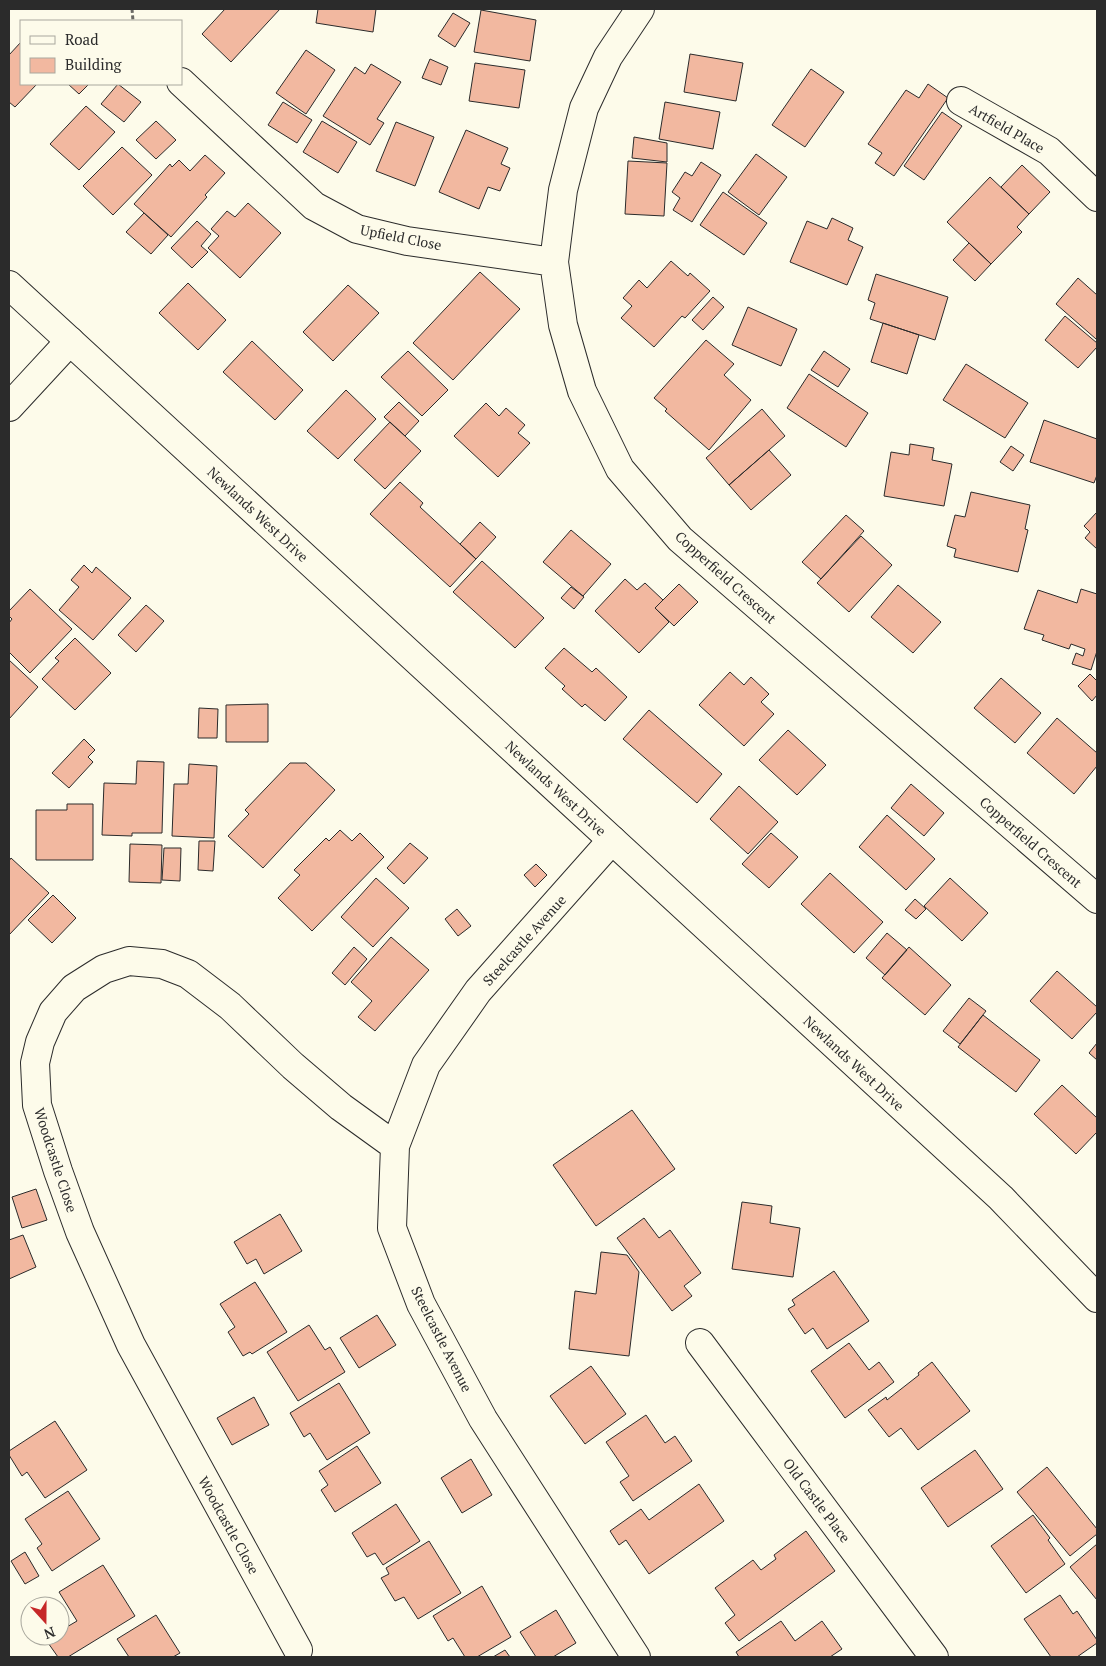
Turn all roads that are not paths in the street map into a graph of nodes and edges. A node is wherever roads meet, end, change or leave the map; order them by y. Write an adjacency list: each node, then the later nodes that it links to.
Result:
1 (640, 9): 5 (street, Copperfield Crescent)
2 (182, 83): 5 (street, Upfield Close)
3 (961, 101): 4 (street, Artfield Place)
4 (1097, 197)
5 (554, 262): 10 (street, Copperfield Crescent)
6 (9, 285): 7 (street, Newlands West Drive)
7 (70, 341): 8 (street); 9 (street, Newlands West Drive)
8 (9, 407)
9 (612, 840): 11 (street, Steelcastle Avenue); 12 (street, Newlands West Drive)
10 (1097, 899)
11 (395, 1146): 14 (street, Woodcastle Close); 15 (street, Steelcastle Avenue)
12 (1097, 1298)
13 (700, 1343): 16 (street, Old Castle Place)
14 (298, 1650)
15 (636, 1657)
16 (934, 1657)

